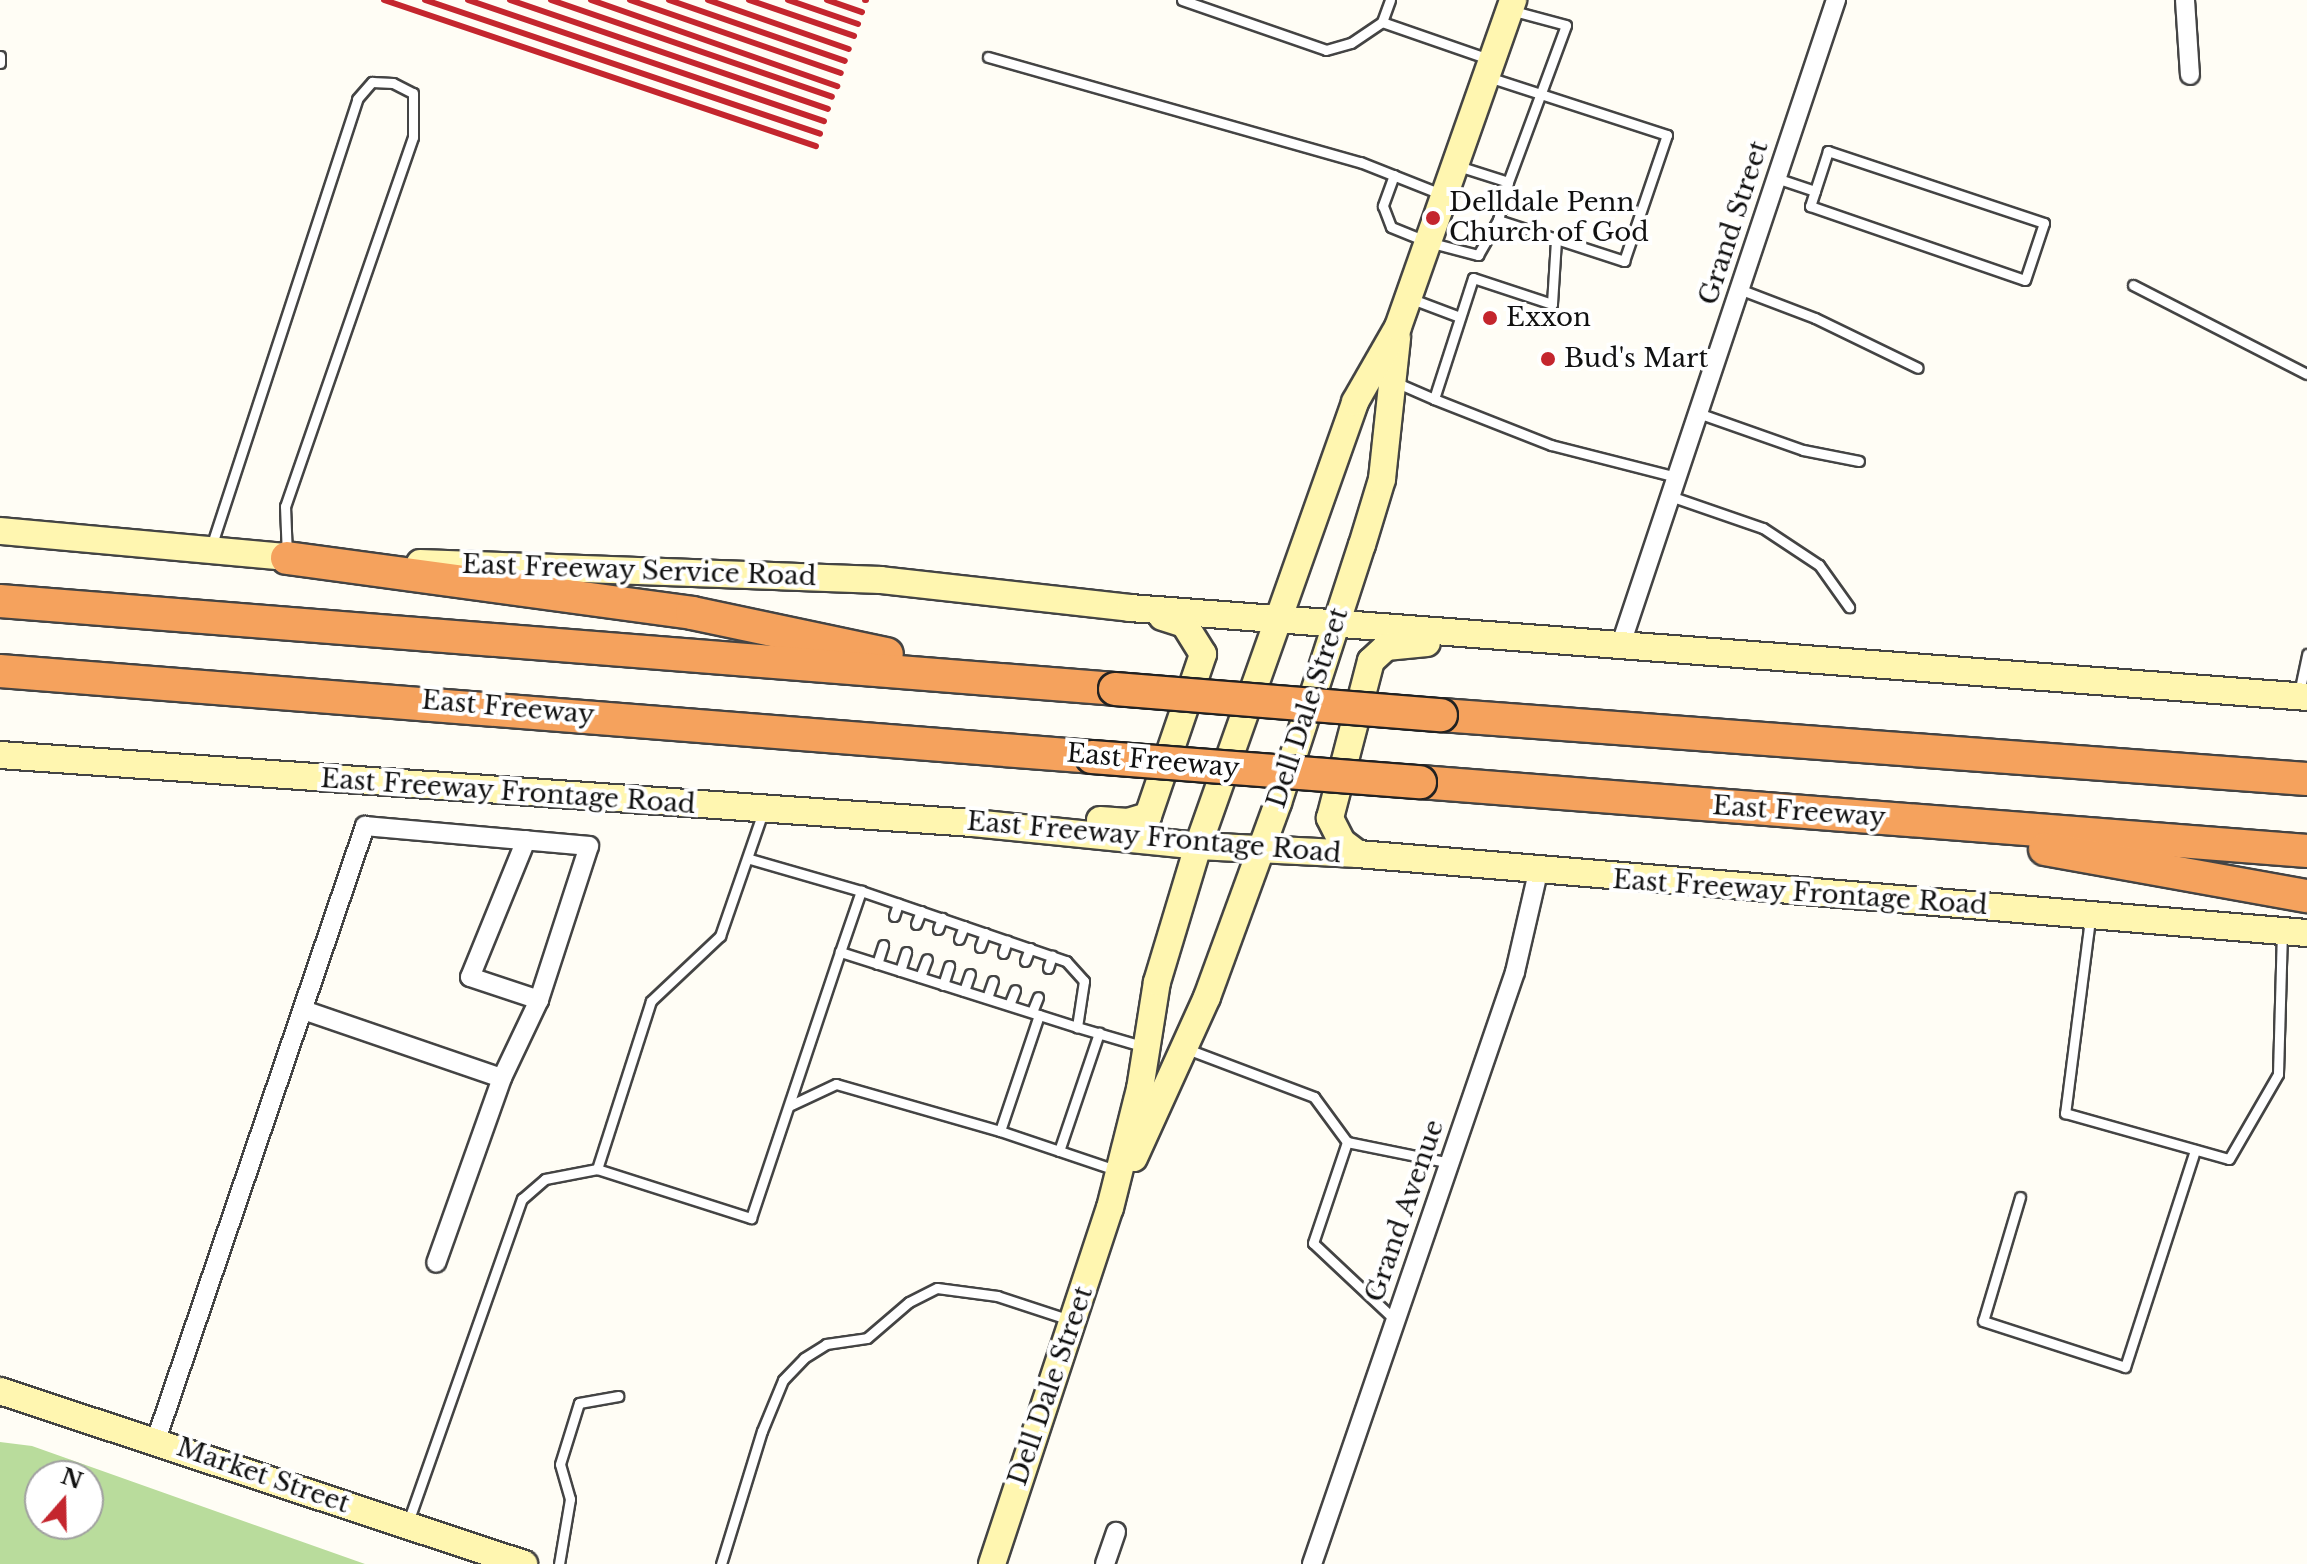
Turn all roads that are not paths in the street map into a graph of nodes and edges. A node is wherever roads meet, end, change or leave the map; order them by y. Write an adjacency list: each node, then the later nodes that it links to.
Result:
1 (1182, 0): 6 (lane)
2 (1390, 0): 6 (lane)
3 (1836, 0): 15 (street, Grand Street)
4 (2185, 0): 11 (street)
5 (1512, 5): 10 (main road, Dell Dale Street); 12 (lane)
6 (1382, 22): 10 (lane)
7 (0, 56): 9 (lane)
8 (988, 57): 14 (lane)
9 (0, 63)
10 (1489, 68): 12 (lane); 13 (main road, Dell Dale Street)
11 (2190, 75)
12 (1540, 96): 16 (lane); 20 (lane)
13 (1455, 165): 16 (lane); 18 (main road, Dell Dale Street)
14 (1394, 175): 18 (lane); 21 (lane)
15 (1776, 178): 17 (lane); 23 (street, Grand Street)
16 (1508, 182): 19 (lane)
17 (1815, 191): 17 (lane)
18 (1444, 195): 21 (main road, Dell Dale Street)
19 (1498, 220): 20 (lane); 21 (lane)
20 (1556, 240): 25 (lane)
21 (1428, 242): 24 (main road, Dell Dale Street)
22 (2133, 285): 28 (lane)
23 (1739, 289): 27 (lane); 31 (street, Grand Street)
24 (1408, 298): 25 (lane); 26 (main road, Dell Dale Street)
25 (1460, 317): 30 (lane)
26 (1398, 327): 29 (main road, Dell Dale Street); 41 (main road, Dell Dale Street)
27 (1918, 368)
28 (2307, 374)
29 (1392, 381): 30 (lane); 42 (main road, Dell Dale Street)
30 (1434, 399): 33 (lane)
31 (1698, 413): 32 (lane); 33 (street, Grand Street)
32 (1859, 461)
33 (1677, 477): 34 (street, Grand Street)
34 (1670, 496): 39 (lane); 44 (street, Grand Street)
35 (0, 531): 36 (main road, East Freeway Service Road)
36 (210, 549): 37 (main road, East Freeway Service Road); 37 (lane)
37 (287, 558): 40 (main road, East Freeway Service Road); 47 (highway)
38 (0, 601): 47 (highway)
39 (1849, 607)
40 (1130, 608): 41 (main road, East Freeway Service Road); 53 (main road)
41 (1278, 619): 42 (main road); 55 (main road, Dell Dale Street)
42 (1335, 623): 43 (main road); 56 (main road, Dell Dale Street)
43 (1569, 641): 44 (main road); 58 (main road)
44 (1621, 644): 48 (main road)
45 (2307, 654): 48 (lane)
46 (8, 672): 52 (highway, East Freeway, bridge)
47 (1019, 682): 50 (highway, bridge)
48 (2303, 697)
49 (0, 755): 51 (main road, East Freeway Frontage Road)
50 (2307, 779)
51 (763, 809): 53 (main road, East Freeway Frontage Road); 59 (lane)
52 (1821, 814): 57 (highway, East Freeway); 62 (highway)
53 (973, 823): 55 (main road, East Freeway Frontage Road)
54 (526, 840): 96 (street); 96 (street); 98 (street)
55 (1198, 846): 56 (main road, East Freeway Frontage Road); 102 (main road, Dell Dale Street)
56 (1259, 849): 58 (main road, East Freeway Frontage Road); 103 (main road, Dell Dale Street)
57 (2307, 851)
58 (1358, 854): 60 (main road, East Freeway Frontage Road)
59 (750, 859): 61 (lane); 111 (lane)
60 (1538, 872): 65 (main road, East Freeway Frontage Road); 110 (street, Grand Avenue)
61 (861, 891): 63 (lane); 78 (lane)
62 (2307, 896)
63 (898, 904): 64 (lane); 66 (lane)
64 (921, 911): 67 (lane); 68 (lane)
65 (2090, 915): 71 (main road, East Freeway Frontage Road); 108 (lane)
66 (894, 916)
67 (942, 918): 69 (lane); 70 (lane)
68 (916, 924)
69 (964, 926): 72 (lane); 73 (lane)
70 (938, 929)
71 (2294, 932): 108 (lane)
72 (985, 933): 74 (lane); 76 (lane)
73 (959, 939)
74 (1007, 941): 77 (lane); 80 (lane)
75 (883, 945): 84 (lane)
76 (980, 947)
77 (1030, 948): 81 (lane); 83 (lane)
78 (840, 952): 84 (lane); 105 (lane)
79 (906, 952): 87 (lane)
80 (1003, 953)
81 (1052, 956): 86 (lane); 100 (lane)
82 (927, 959): 89 (lane)
83 (1025, 961)
84 (877, 964): 87 (lane)
85 (949, 966): 91 (lane)
86 (1048, 968)
87 (900, 971): 89 (lane)
88 (970, 974): 93 (lane)
89 (920, 977): 91 (lane)
90 (993, 981): 95 (lane)
91 (943, 985): 93 (lane)
92 (1015, 990): 97 (lane)
93 (964, 991): 95 (lane)
94 (1038, 997): 99 (lane)
95 (987, 998): 97 (lane)
96 (539, 1000): 104 (street)
97 (1009, 1005): 99 (lane)
98 (303, 1010): 104 (street); 120 (street)
99 (1035, 1014): 100 (lane); 106 (lane)
100 (1077, 1027): 101 (lane)
101 (1099, 1033): 102 (lane); 109 (lane)
102 (1147, 1048): 112 (main road, Dell Dale Street)
103 (1184, 1048): 107 (lane); 114 (main road, Dell Dale Street)
104 (502, 1078): 115 (street)
105 (789, 1106): 106 (lane); 111 (lane)
106 (1000, 1131): 109 (lane)
107 (1347, 1142): 110 (lane); 116 (lane)
108 (2195, 1150): 113 (lane)
109 (1059, 1151): 112 (lane)
110 (1450, 1163): 116 (street, Grand Avenue)
111 (597, 1169): 121 (lane)
112 (1119, 1171): 114 (main road, Dell Dale Street)
113 (2020, 1197)
114 (1110, 1208): 117 (main road, Dell Dale Street)
115 (436, 1263)
116 (1394, 1319): 128 (street, Grand Avenue)
117 (1074, 1321): 125 (lane); 126 (main road, Dell Dale Street)
118 (0, 1391): 120 (main road, Market Street)
119 (618, 1396): 124 (lane)
120 (156, 1440): 121 (main road, Market Street)
121 (407, 1524): 123 (main road, Market Street)
122 (1116, 1532): 127 (street)
123 (524, 1564)
124 (559, 1564)
125 (721, 1564)
126 (992, 1564)
127 (1105, 1564)
128 (1312, 1564)

